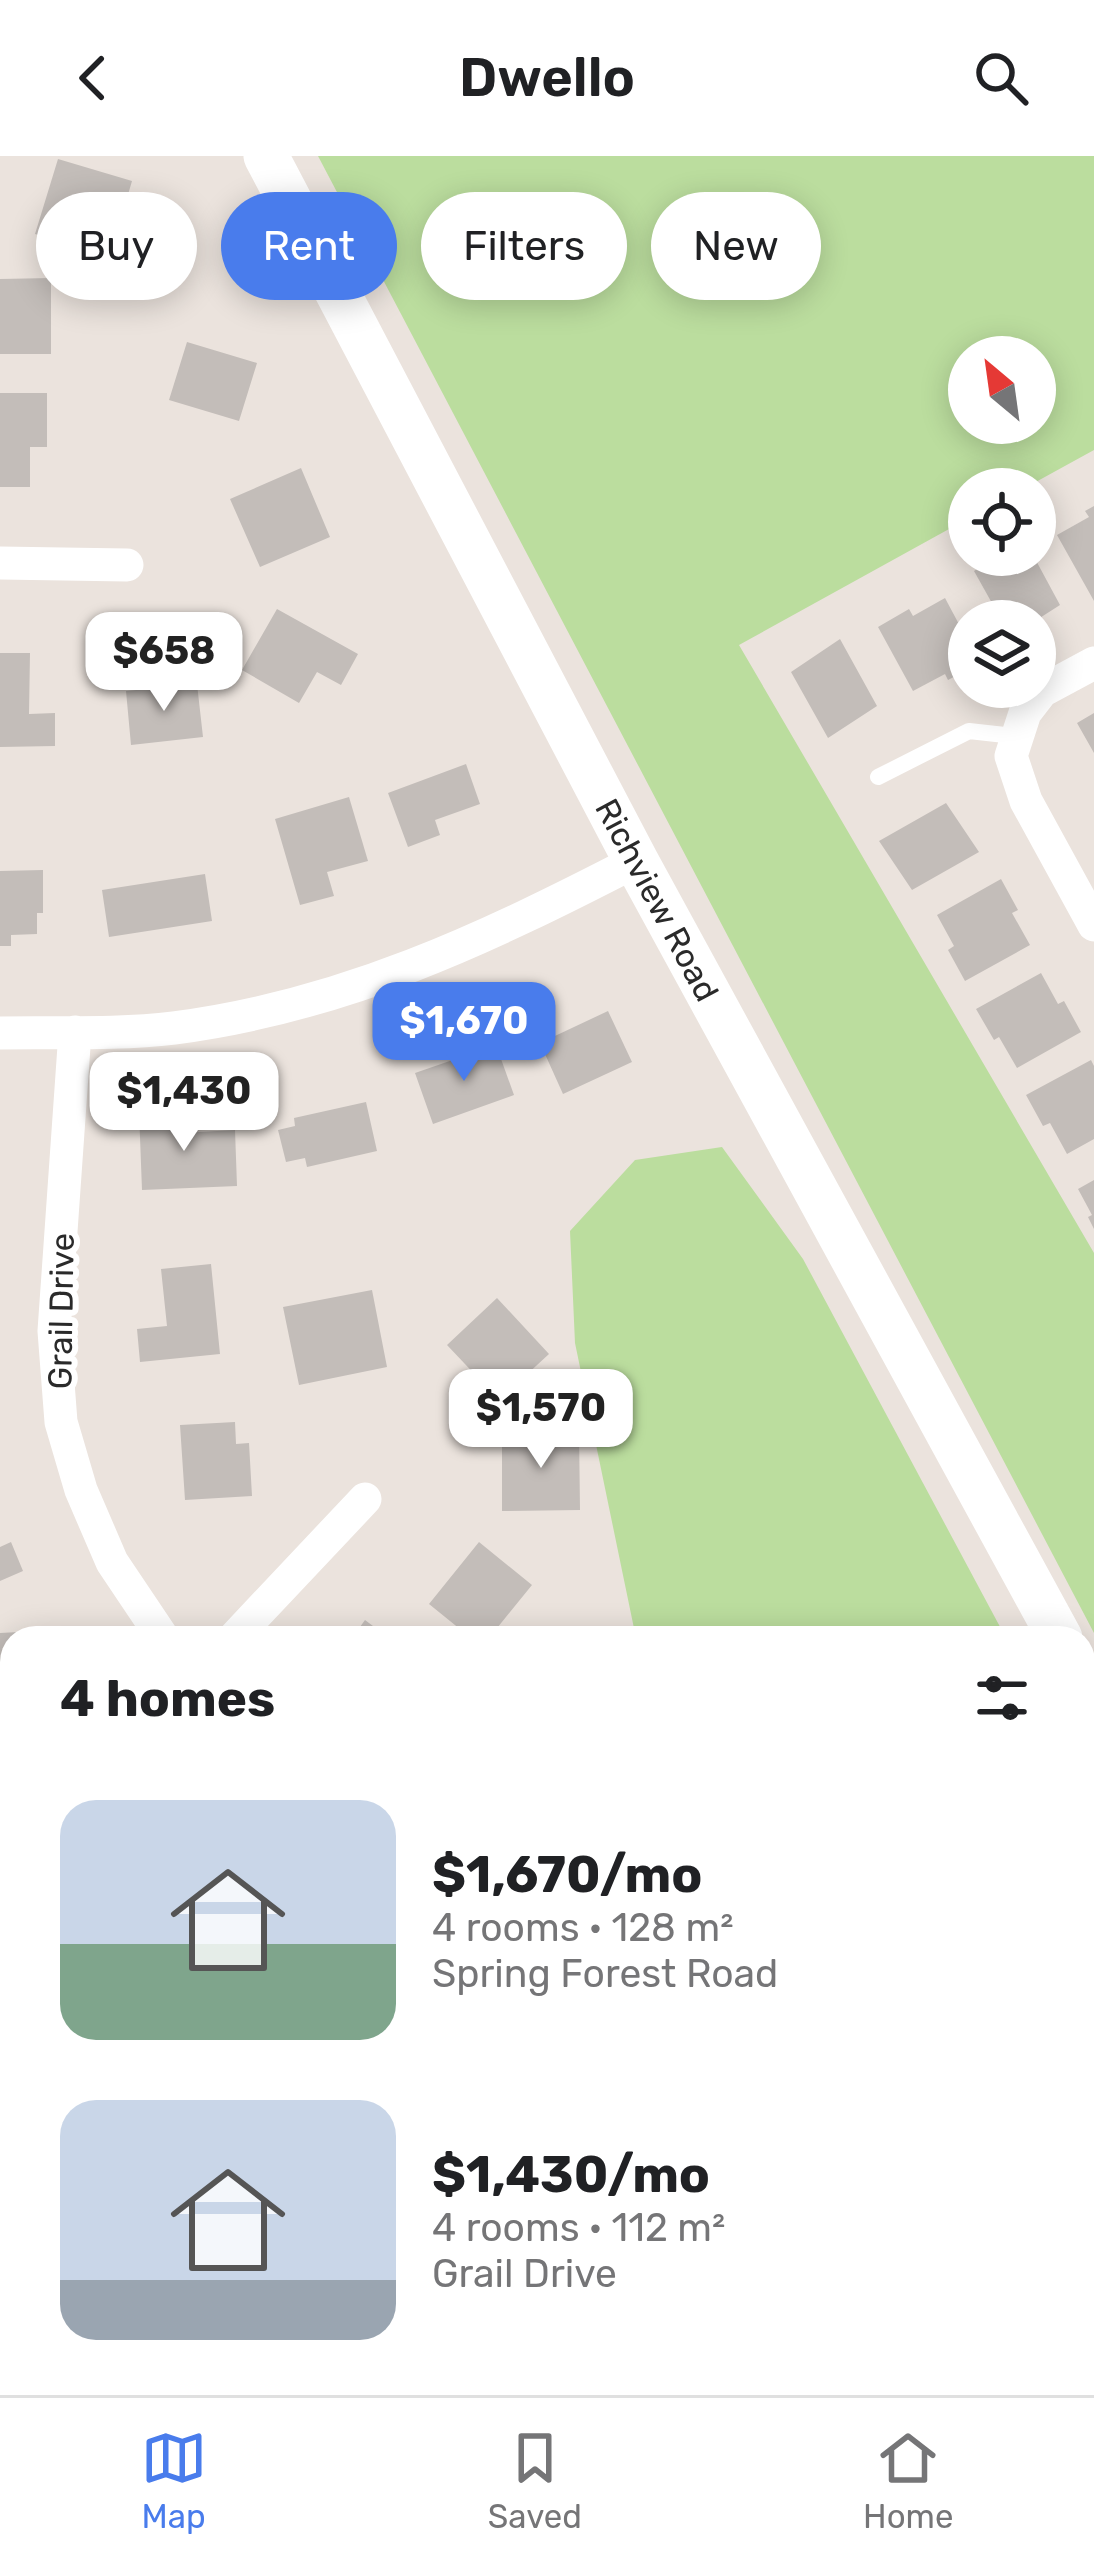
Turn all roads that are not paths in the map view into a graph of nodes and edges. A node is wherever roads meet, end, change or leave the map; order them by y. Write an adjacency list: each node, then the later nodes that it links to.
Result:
1 (266, 156): 7 (street, Richview Road)
2 (0, 563): 3 (street)
3 (127, 566)
4 (1094, 663): 5 (street)
5 (1014, 736): 6 (lane); 8 (street)
6 (878, 778)
7 (635, 861): 9 (street); 14 (street, Richview Road)
8 (1094, 925)
9 (75, 1032): 10 (street); 12 (street, Grail Drive)
10 (0, 1033)
11 (365, 1499): 13 (street)
12 (155, 1626)
13 (245, 1626)
14 (1053, 1626)

